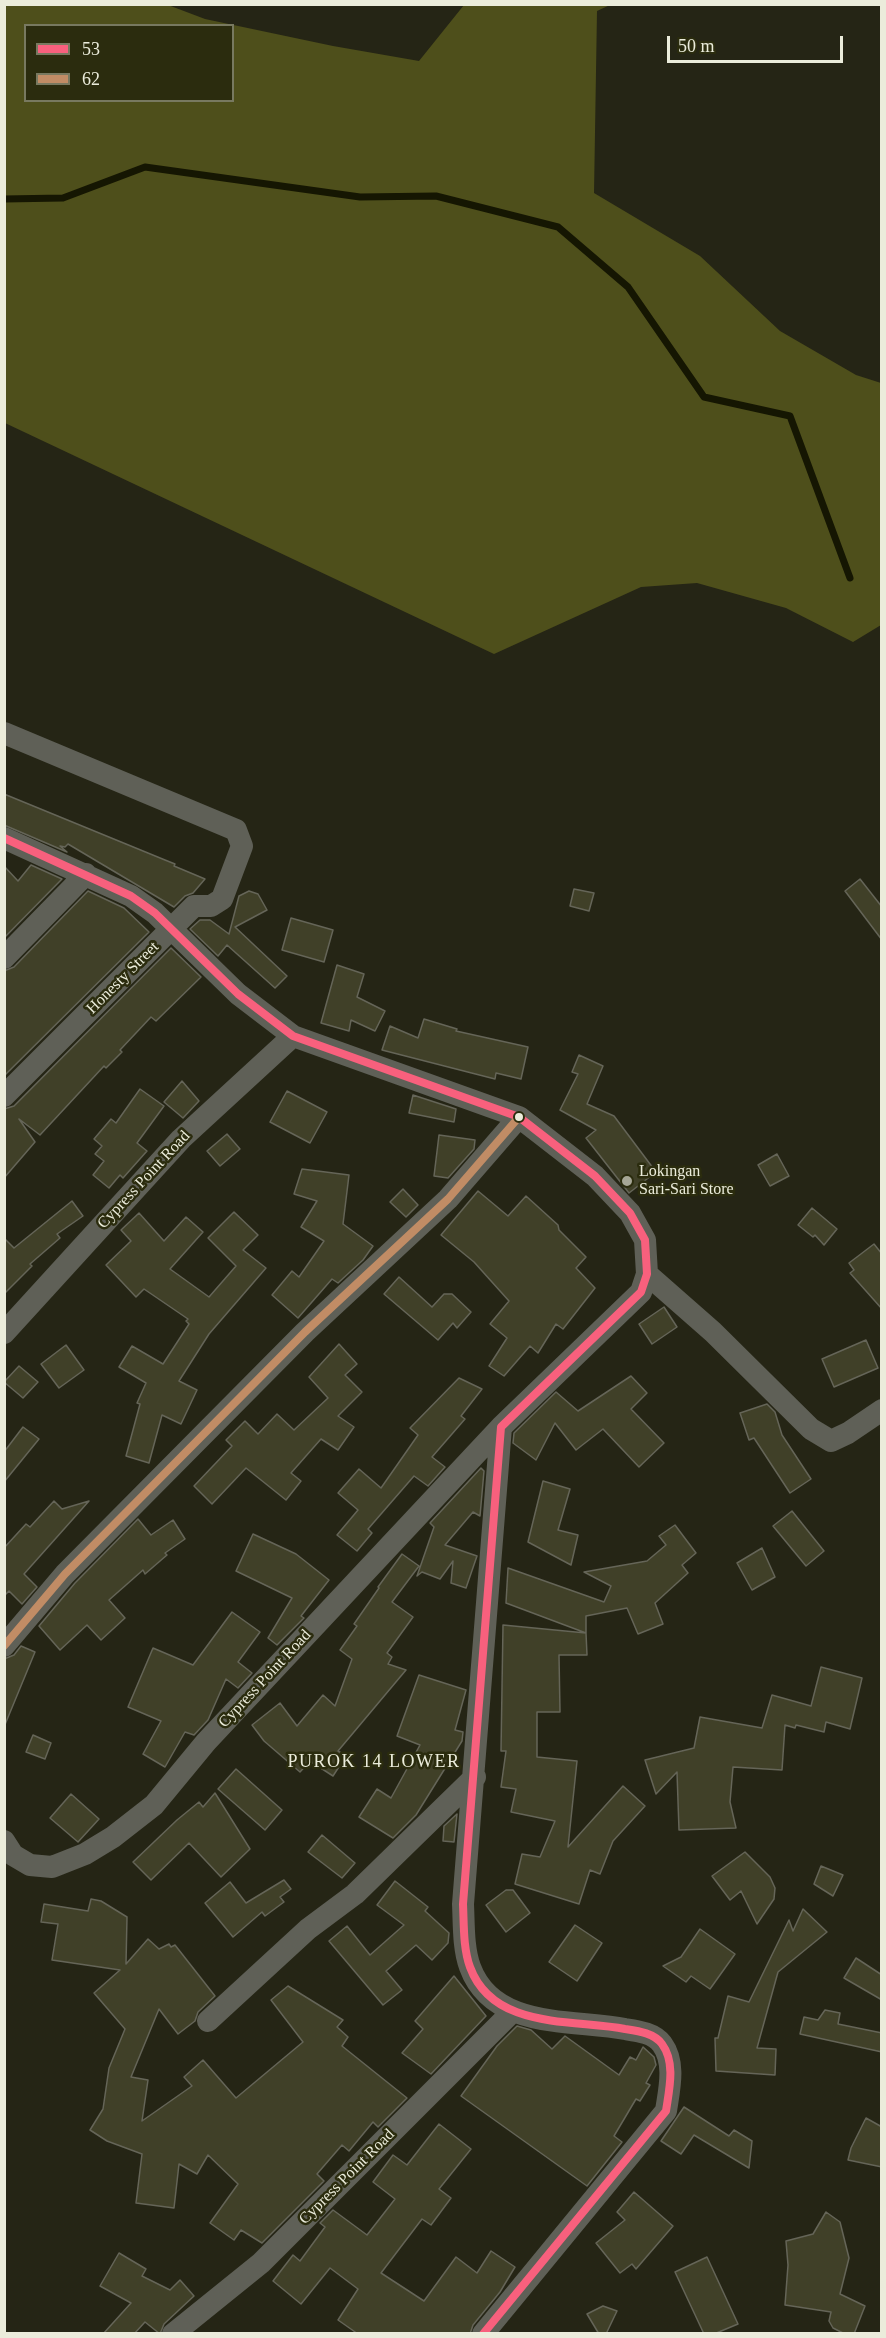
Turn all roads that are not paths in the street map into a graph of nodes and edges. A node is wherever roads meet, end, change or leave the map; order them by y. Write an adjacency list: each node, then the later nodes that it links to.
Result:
1 (4, 733): 4 (street, Honesty Street)
2 (4, 838): 3 (street)
3 (86, 874): 4 (street); 5 (street)
4 (172, 929): 6 (street); 7 (street, Honesty Street)
5 (4, 958)
6 (293, 1036): 8 (street); 10 (street, Cypress Point Road)
7 (10, 1081)
8 (519, 1117): 9 (street); 13 (street)
9 (647, 1274): 11 (street); 12 (street, Cypress Point Road)
10 (4, 1333)
11 (882, 1410)
12 (501, 1427): 14 (street); 15 (street, Cypress Point Road)
13 (4, 1646)
14 (475, 1777): 16 (street); 17 (street)
15 (4, 1841)
16 (513, 2011): 18 (street, Cypress Point Road); 19 (street)
17 (208, 2021)
18 (173, 2334)
19 (483, 2334)

